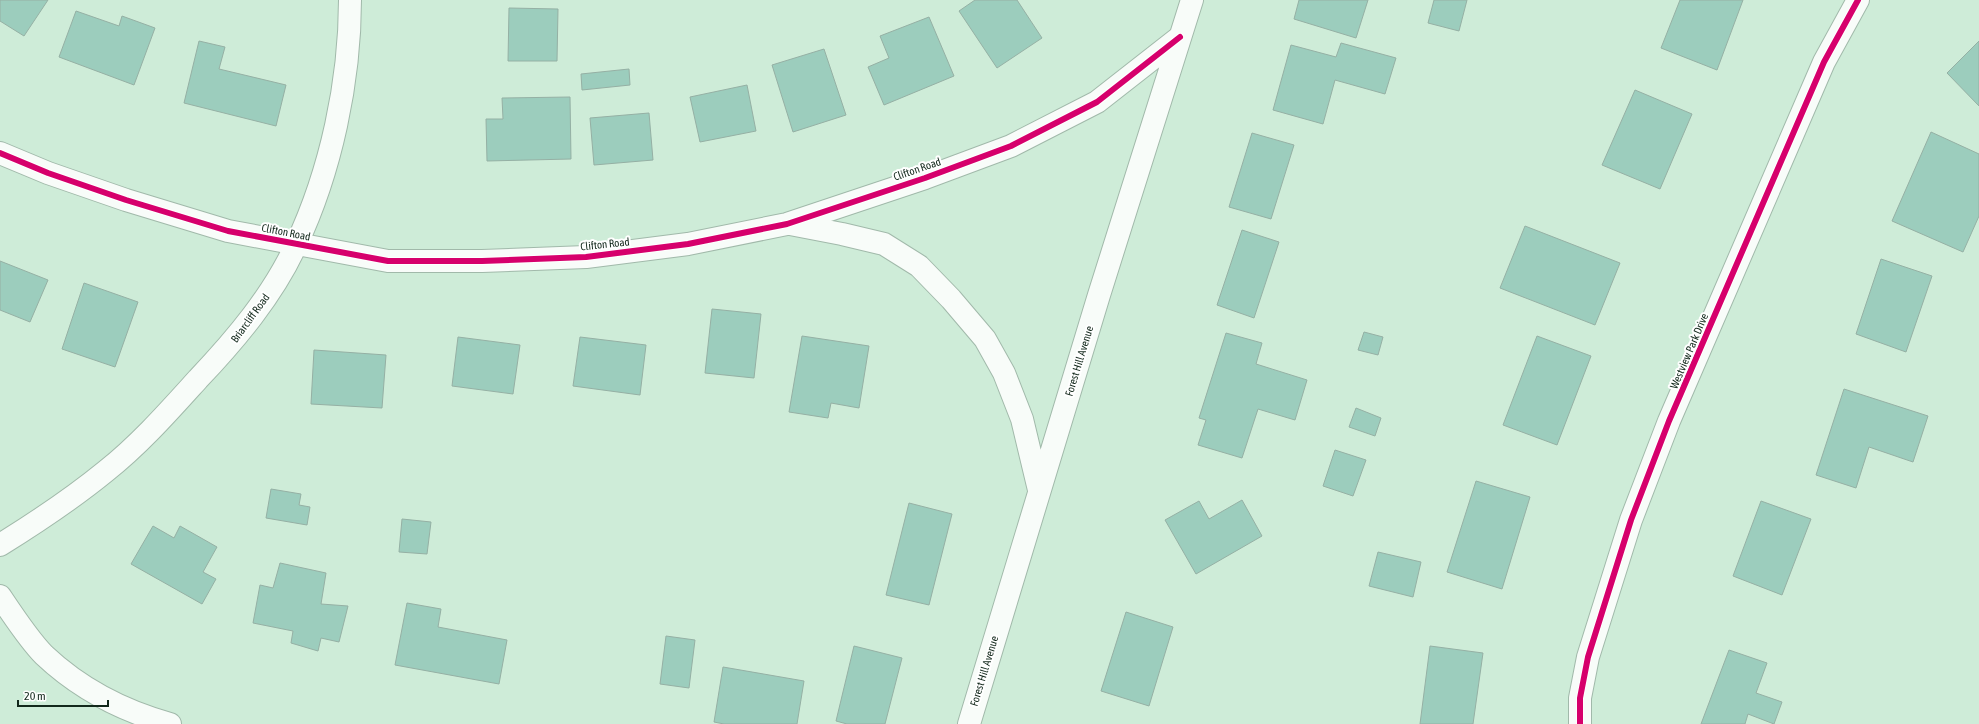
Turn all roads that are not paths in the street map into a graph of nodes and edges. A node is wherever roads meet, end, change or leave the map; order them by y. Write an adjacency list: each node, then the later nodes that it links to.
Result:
1 (350, 0): 7 (street, Briarcliff Road)
2 (1192, 0): 4 (street, Forest Hill Avenue)
3 (1858, 0): 13 (street, Westview Park Drive)
4 (1180, 37): 6 (street, Clifton Road); 8 (street, Forest Hill Avenue)
5 (0, 153): 7 (street, Clifton Road)
6 (787, 224): 7 (street, Clifton Road); 8 (street)
7 (296, 245): 9 (street, Briarcliff Road)
8 (1039, 490): 12 (street, Forest Hill Avenue)
9 (0, 544)
10 (0, 596): 11 (street)
11 (170, 724)
12 (969, 724)
13 (1580, 724)

